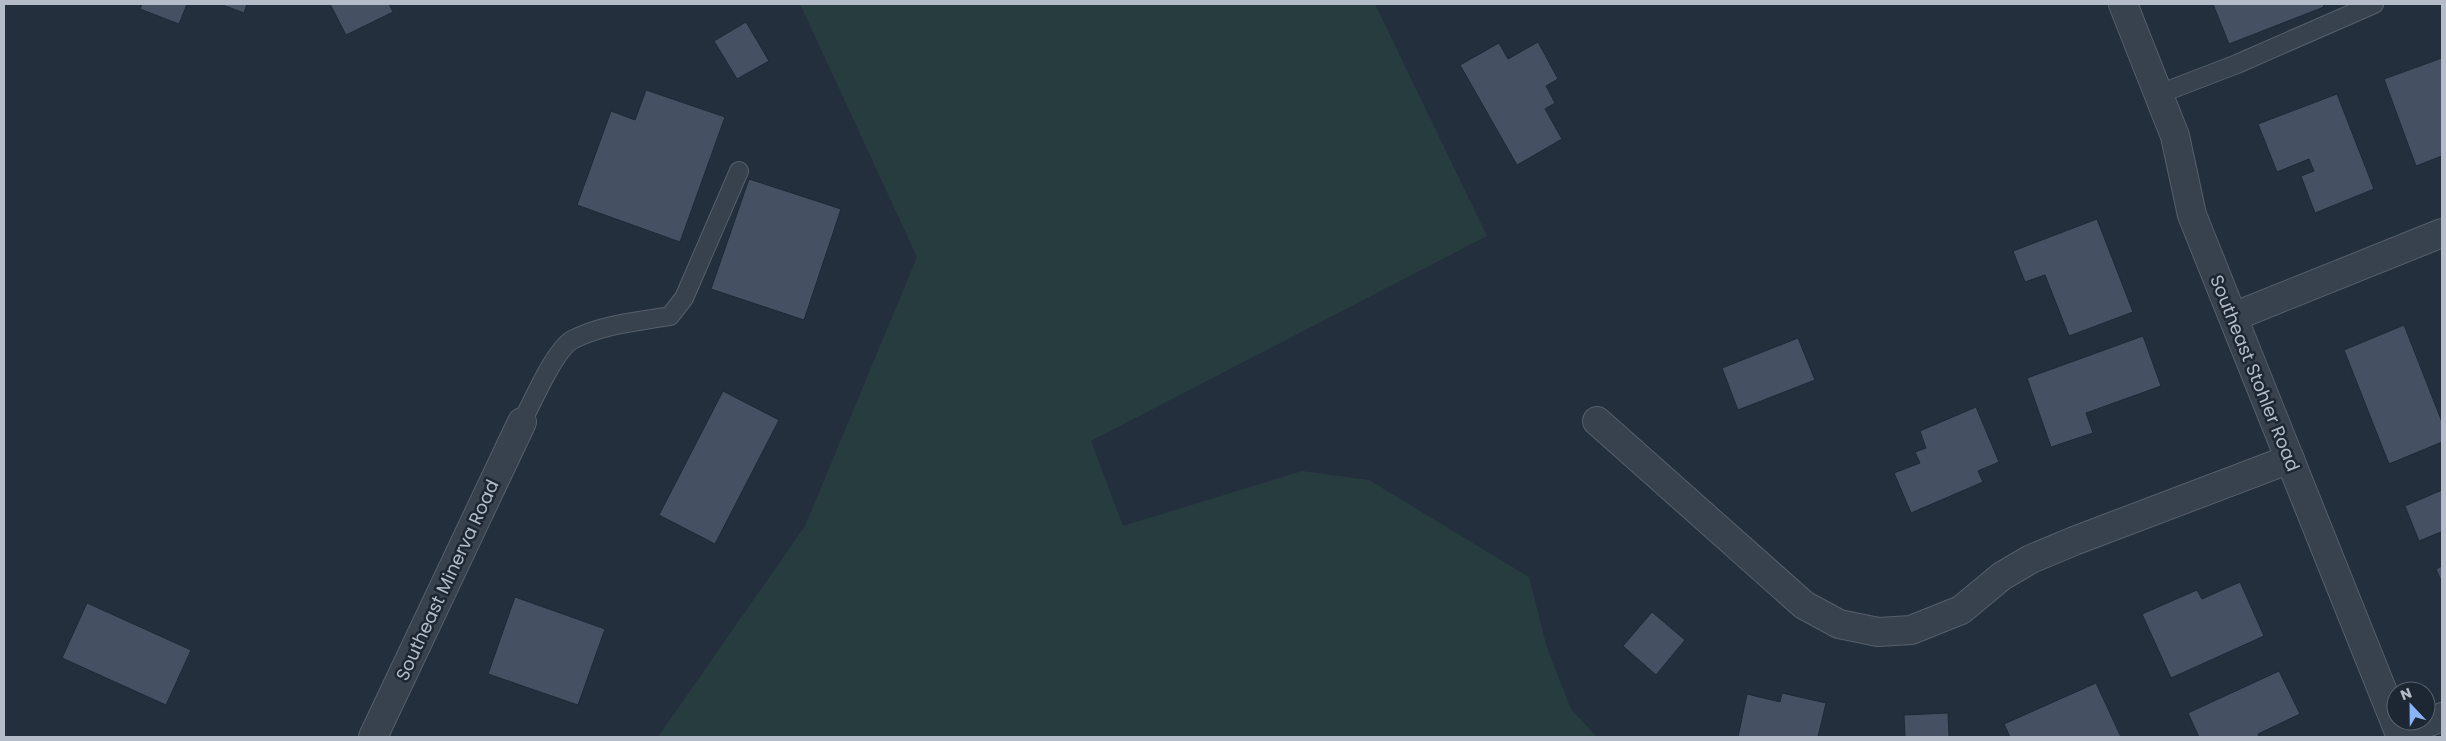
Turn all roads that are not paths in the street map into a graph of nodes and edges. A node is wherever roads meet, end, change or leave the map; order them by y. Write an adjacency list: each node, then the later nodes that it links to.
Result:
1 (2123, 4): 3 (street, Southeast Stohler Road)
2 (2374, 4): 3 (lane)
3 (2159, 94): 6 (street, Southeast Stohler Road)
4 (738, 171): 8 (lane)
5 (2442, 233): 6 (street)
6 (2233, 317): 9 (street, Southeast Stohler Road)
7 (1597, 421): 9 (street)
8 (522, 422): 12 (street, Southeast Minerva Road)
9 (2290, 459): 11 (street, Southeast Stohler Road)
10 (2442, 717): 11 (street)
11 (2401, 735)
12 (373, 737)

